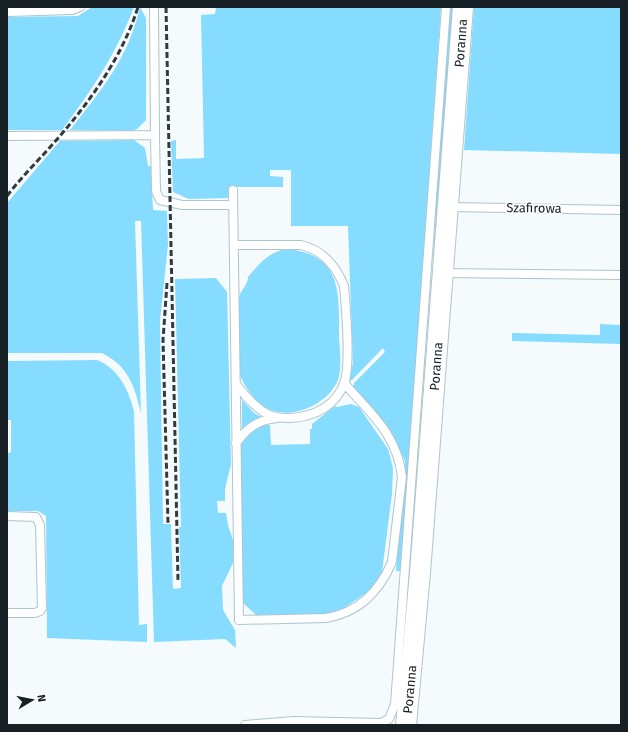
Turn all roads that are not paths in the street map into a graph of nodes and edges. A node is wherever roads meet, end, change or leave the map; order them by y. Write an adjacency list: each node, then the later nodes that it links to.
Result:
1 (80, 7): 5 (lane)
2 (154, 7): 6 (lane)
3 (446, 7): 21 (lane)
4 (463, 7): 10 (street, Poranna)
5 (7, 12)
6 (155, 135): 7 (lane); 9 (lane)
7 (7, 136)
8 (233, 190): 9 (lane)
9 (233, 206): 12 (lane)
10 (447, 207): 11 (lane, Szafirowa); 13 (street, Poranna)
11 (621, 210)
12 (234, 245): 15 (lane); 16 (lane)
13 (442, 273): 14 (lane); 22 (street, Poranna)
14 (621, 275)
15 (344, 383): 17 (lane); 18 (lane)
16 (236, 384): 17 (lane); 18 (lane)
17 (278, 418): 18 (lane)
18 (236, 443)
19 (7, 516): 20 (lane)
20 (7, 613)
21 (245, 725)
22 (406, 725)

